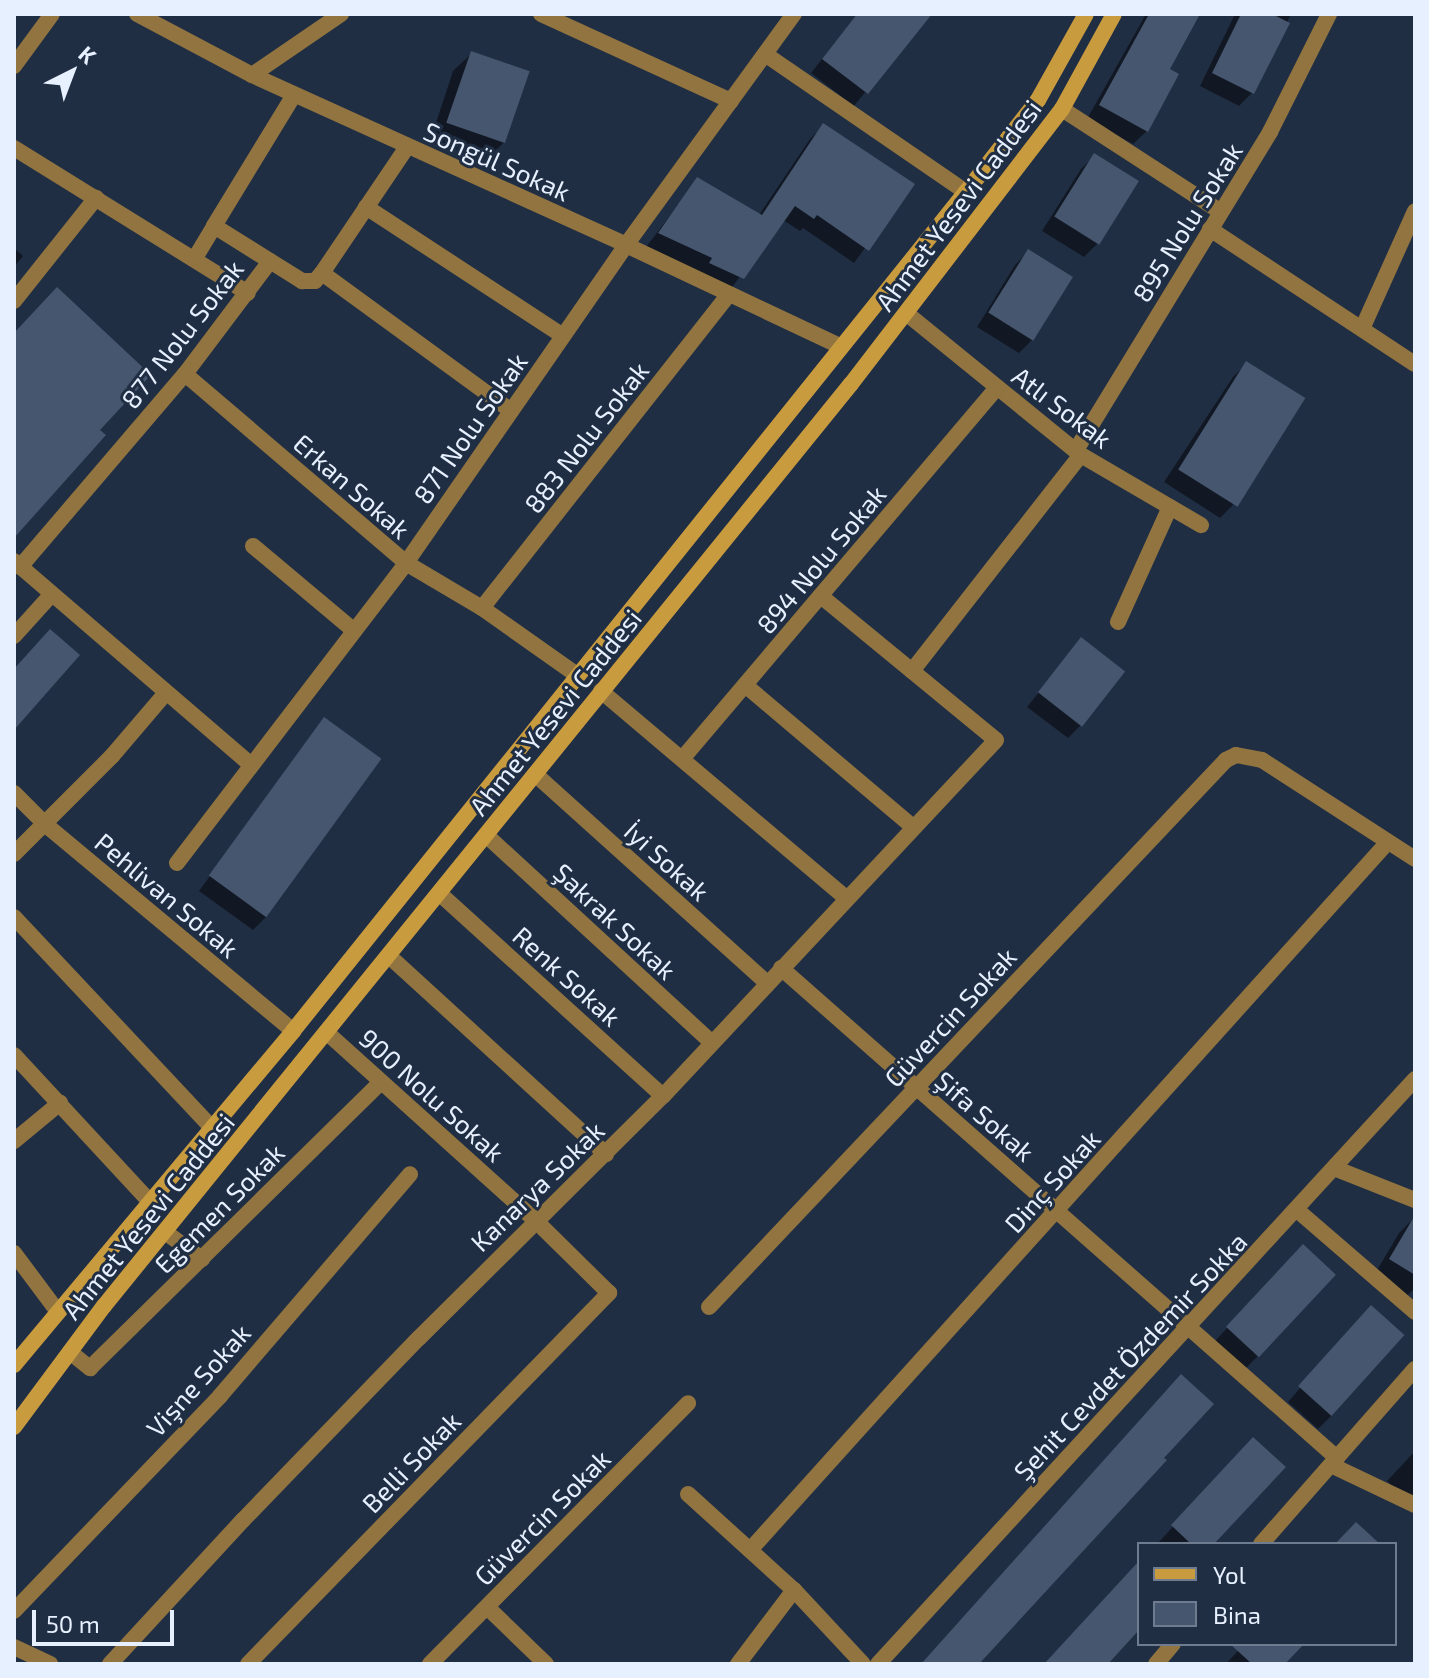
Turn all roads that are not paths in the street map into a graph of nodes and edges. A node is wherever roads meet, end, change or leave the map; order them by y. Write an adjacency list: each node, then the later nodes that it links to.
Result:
1 (52, 14): 11 (street)
2 (137, 14): 12 (street, Songül Sokak)
3 (341, 14): 12 (street)
4 (541, 14): 9 (street)
5 (794, 14): 10 (street, 871 Nolu Sokak)
6 (1086, 14): 18 (main road, Ahmet Yesevi Caddesi)
7 (1114, 14): 15 (main road, Ahmet Yesevi Caddesi)
8 (1329, 14): 22 (street, 895 Nolu Sokak)
9 (561, 18): 14 (street)
10 (765, 54): 14 (street, 871 Nolu Sokak); 18 (street)
11 (14, 66)
12 (252, 75): 13 (street, Songül Sokak)
13 (294, 95): 16 (street, Songül Sokak); 23 (street, 877 Nolu Sokak)
14 (731, 101): 25 (street, 871 Nolu Sokak)
15 (1062, 109): 22 (street); 32 (main road, Ahmet Yesevi Caddesi)
16 (407, 147): 20 (street); 25 (street, Songül Sokak)
17 (14, 148): 19 (street)
18 (966, 192): 35 (main road, Ahmet Yesevi Caddesi)
19 (96, 198): 26 (street); 31 (street)
20 (366, 207): 28 (street); 34 (street)
21 (1415, 211): 33 (street)
22 (1221, 212): 24 (street, 895 Nolu Sokak)
23 (214, 226): 26 (street); 27 (street, 877 Nolu Sokak)
24 (1210, 229): 33 (street); 40 (street, 895 Nolu Sokak)
25 (626, 245): 30 (street, Songül Sokak); 34 (street, 871 Nolu Sokak)
26 (195, 258): 29 (street)
27 (270, 261): 28 (street); 29 (street, 877 Nolu Sokak)
28 (322, 273): 39 (street)
29 (248, 293): 37 (street, 877 Nolu Sokak)
30 (728, 295): 35 (street, Songül Sokak); 48 (street, 883 Nolu Sokak)
31 (14, 301)
32 (906, 313): 38 (street, Atlı Sokak); 55 (main road, Ahmet Yesevi Caddesi)
33 (1362, 329): 36 (street)
34 (563, 336): 39 (street, 871 Nolu Sokak)
35 (840, 346): 53 (main road, Ahmet Yesevi Caddesi)
36 (1415, 364)
37 (185, 374): 44 (street, Erkan Sokak); 45 (street, 877 Nolu Sokak)
38 (996, 389): 40 (street, Atlı Sokak); 47 (street, 894 Nolu Sokak)
39 (511, 411): 44 (street, 871 Nolu Sokak)
40 (1078, 453): 41 (street, Atlı Sokak); 52 (street, 895 Nolu Sokak)
41 (1170, 507): 42 (street, Atlı Sokak); 49 (street)
42 (1201, 525)
43 (253, 546): 50 (street)
44 (406, 563): 48 (street, Erkan Sokak); 50 (street, 871 Nolu Sokak)
45 (17, 564): 46 (street)
46 (51, 595): 51 (street); 56 (street)
47 (821, 596): 52 (street); 54 (street, 894 Nolu Sokak)
48 (482, 608): 53 (street, Erkan Sokak)
49 (1118, 622)
50 (353, 630): 58 (street, 871 Nolu Sokak)
51 (14, 636)
52 (912, 671): 62 (street, Kanarya Sokak)
53 (577, 675): 74 (main road, Ahmet Yesevi Caddesi)
54 (745, 685): 57 (street, 894 Nolu Sokak); 62 (street)
55 (601, 691): 57 (street); 59 (main road, Ahmet Yesevi Caddesi)
56 (165, 694): 58 (street); 61 (street)
57 (682, 759): 69 (street)
58 (251, 765): 67 (street, 871 Nolu Sokak)
59 (535, 774): 63 (main road, Ahmet Yesevi Caddesi); 73 (street, İyi Sokak)
60 (14, 793): 61 (street, Pehlivan Sokak)
61 (46, 825): 65 (street); 74 (street, Pehlivan Sokak)
62 (913, 827): 69 (street, Kanarya Sokak)
63 (486, 835): 68 (main road, Ahmet Yesevi Caddesi); 76 (street, Şakrak Sokak)
64 (1388, 842): 66 (street); 80 (street, Güvercin Sokak); 91 (street, Dinç Sokak)
65 (14, 854)
66 (1415, 859)
67 (177, 863)
68 (439, 893): 71 (main road, Ahmet Yesevi Caddesi); 81 (street, Renk Sokak)
69 (846, 898): 72 (street, Kanarya Sokak)
70 (14, 917): 83 (street)
71 (389, 956): 75 (main road, Ahmet Yesevi Caddesi); 85 (street)
72 (781, 968): 73 (street, Kanarya Sokak); 80 (street, Şifa Sokak)
73 (767, 983): 76 (street, Kanarya Sokak)
74 (293, 1031): 83 (main road, Ahmet Yesevi Caddesi)
75 (327, 1033): 79 (street, 900 Nolu Sokak); 93 (main road, Ahmet Yesevi Caddesi)
76 (712, 1043): 81 (street, Kanarya Sokak)
77 (14, 1055): 82 (street)
78 (1415, 1079): 86 (street, Şehit Cevdet Özdemir Sokka)
79 (381, 1082): 92 (street, 900 Nolu Sokak); 95 (street, Egemen Sokak)
80 (917, 1087): 91 (street, Şifa Sokak); 97 (street, Güvercin Sokak)
81 (663, 1096): 85 (street, Kanarya Sokak)
82 (60, 1103): 84 (street); 89 (street)
83 (211, 1127): 89 (main road, Ahmet Yesevi Caddesi)
84 (14, 1141)
85 (606, 1154): 92 (street, Kanarya Sokak)
86 (1334, 1168): 88 (street); 90 (street, Şehit Cevdet Özdemir Sokka)
87 (410, 1174): 113 (street, Vişne Sokak)
88 (1415, 1200)
89 (150, 1202): 98 (main road, Ahmet Yesevi Caddesi)
90 (1297, 1210): 99 (street); 100 (street, Şehit Cevdet Özdemir Sokka)
91 (1057, 1211): 100 (street, Şifa Sokak); 110 (street, Dinç Sokak)
92 (535, 1220): 96 (street, 900 Nolu Sokak); 117 (street, Kanarya Sokak)
93 (165, 1232): 95 (street); 101 (main road, Ahmet Yesevi Caddesi)
94 (14, 1253): 98 (street)
95 (202, 1259): 101 (street, Egemen Sokak)
96 (609, 1293): 118 (street, Belli Sokak)
97 (709, 1307)
98 (58, 1312): 102 (main road, Ahmet Yesevi Caddesi)
99 (1415, 1312)
100 (1190, 1328): 106 (street, Şifa Sokak); 123 (street, Şehit Cevdet Özdemir Sokka)
101 (70, 1352): 105 (main road, Ahmet Yesevi Caddesi)
102 (14, 1365)
103 (1415, 1369): 106 (street)
104 (688, 1403): 112 (street, Güvercin Sokak)
105 (14, 1427)
106 (1334, 1461): 108 (street, Şifa Sokak); 109 (street)
107 (688, 1494): 110 (street)
108 (1415, 1505)
109 (1263, 1542)
110 (750, 1550): 111 (street)
111 (794, 1590): 121 (street); 122 (street)
112 (487, 1607): 119 (street, Güvercin Sokak); 120 (street)
113 (14, 1611)
114 (1171, 1646): 124 (street)
115 (14, 1647): 116 (street)
116 (50, 1664)
117 (110, 1664)
118 (248, 1664)
119 (430, 1664)
120 (546, 1664)
121 (738, 1664)
122 (863, 1664)
123 (878, 1664)
124 (1156, 1664)

